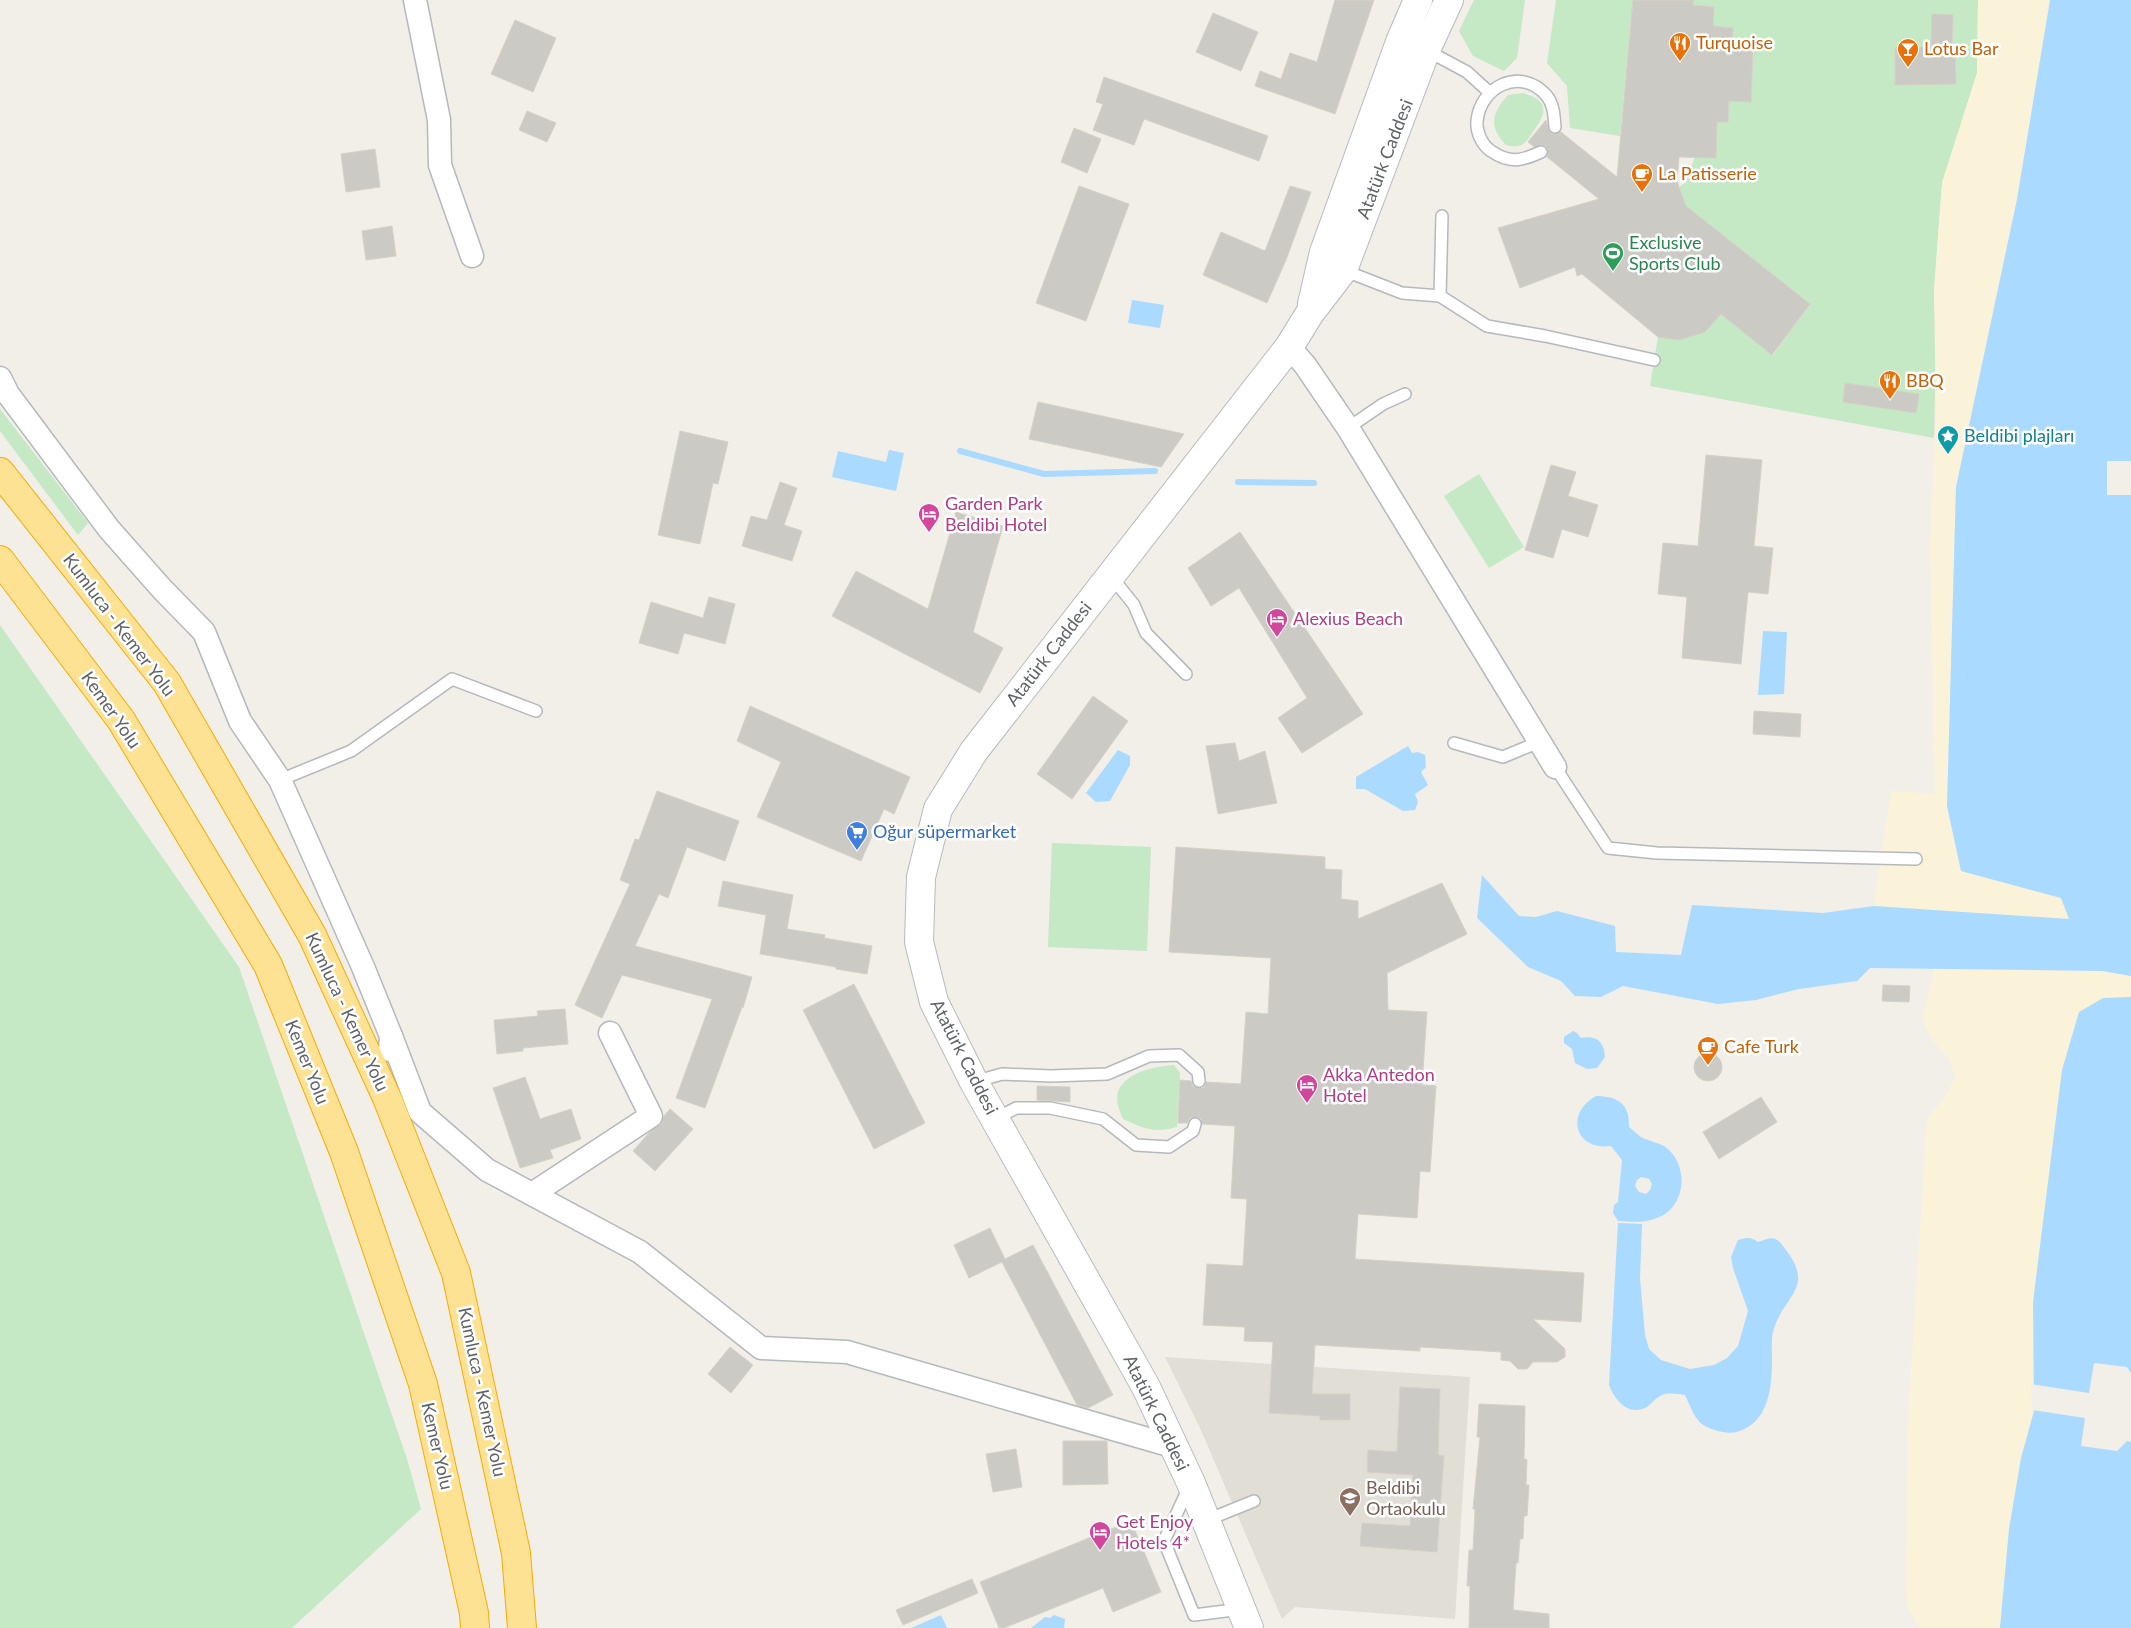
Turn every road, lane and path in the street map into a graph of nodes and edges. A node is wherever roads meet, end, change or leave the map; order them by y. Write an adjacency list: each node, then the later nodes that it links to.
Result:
1 (415, 0): 9 (street)
2 (1418, 0): 4 (street, Atatürk Caddesi)
3 (1449, 0): 4 (street, Atatürk Caddesi)
4 (1413, 46): 5 (lane); 10 (street, Atatürk Caddesi)
5 (1489, 92): 6 (lane); 7 (lane)
6 (1555, 127)
7 (1541, 152)
8 (1442, 216): 11 (lane)
9 (472, 256)
10 (1332, 266): 11 (lane); 12 (street, Atatürk Caddesi)
11 (1440, 296): 13 (lane)
12 (1289, 347): 16 (street); 19 (street, Atatürk Caddesi)
13 (1654, 360)
14 (0, 378): 25 (street)
15 (1405, 394): 16 (lane)
16 (1348, 428): 22 (street)
17 (0, 472): 31 (highway, Kumluca - Kemer Yolu)
18 (0, 560): 40 (highway, Kemer Yolu)
19 (1111, 576): 20 (lane); 30 (street, Atatürk Caddesi)
20 (1186, 674)
21 (536, 711): 25 (lane)
22 (1539, 742): 23 (lane); 24 (street)
23 (1454, 743)
24 (1555, 767): 26 (lane)
25 (280, 780): 28 (street)
26 (1916, 859)
27 (610, 1033): 34 (street)
28 (391, 1036): 31 (street); 34 (street)
29 (1199, 1081): 30 (lane)
30 (974, 1082): 32 (street, Atatürk Caddesi)
31 (387, 1098): 41 (highway, Kumluca - Kemer Yolu)
32 (995, 1119): 33 (lane); 35 (street, Atatürk Caddesi)
33 (1195, 1124)
34 (532, 1194): 35 (street)
35 (1172, 1446): 36 (street, Atatürk Caddesi)
36 (1191, 1483): 38 (street, Atatürk Caddesi); 39 (lane)
37 (1254, 1501): 38 (lane)
38 (1206, 1520): 39 (street, Atatürk Caddesi)
39 (1246, 1619)
40 (475, 1628)
41 (522, 1628)

